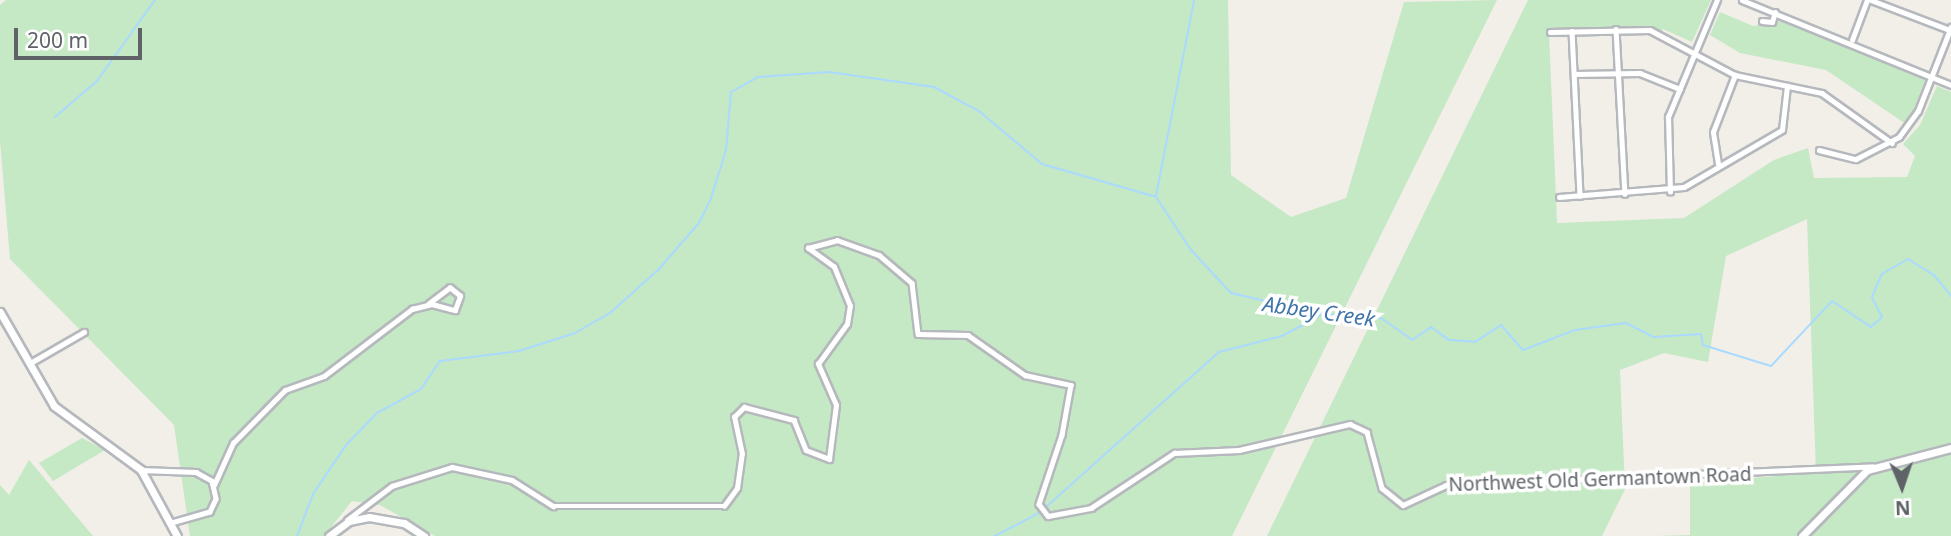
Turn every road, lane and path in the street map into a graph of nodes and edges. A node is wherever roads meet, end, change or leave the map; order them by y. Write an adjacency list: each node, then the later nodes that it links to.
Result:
1 (1717, 0): 13 (street)
2 (1742, 0): 5 (street)
3 (1765, 0): 5 (street)
4 (1869, 0): 9 (street); 12 (street)
5 (1762, 8): 6 (street)
6 (1775, 12): 7 (street); 12 (street)
7 (1762, 21)
8 (1616, 29): 10 (street); 13 (street); 14 (street)
9 (1951, 29): 17 (street)
10 (1572, 31): 11 (street); 15 (street)
11 (1550, 32)
12 (1852, 40): 17 (street)
13 (1695, 52): 16 (street); 20 (street)
14 (1618, 72): 15 (street); 20 (street); 25 (street)
15 (1574, 74): 26 (street)
16 (1735, 75): 19 (street); 23 (street)
17 (1932, 76): 18 (street); 21 (street)
18 (1951, 85)
19 (1787, 86): 21 (street); 23 (street)
20 (1680, 89): 24 (street)
21 (1892, 143): 22 (street)
22 (1819, 150)
23 (1718, 164): 24 (street)
24 (1670, 191): 25 (street)
25 (1625, 194): 26 (street)
26 (1580, 196): 27 (street)
27 (1559, 197)
28 (429, 304): 28 (street); 35 (street)
29 (0, 312): 31 (main road)
30 (84, 332): 31 (street)
31 (32, 362): 34 (main road)
32 (1951, 448): 33 (main road)
33 (1873, 466): 37 (street, Northwest Old Germantown Road); 41 (main road)
34 (141, 470): 35 (street); 36 (main road)
35 (214, 485): 36 (street)
36 (172, 523): 38 (main road)
37 (344, 523): 39 (main road); 40 (main road)
38 (177, 536)
39 (329, 536)
40 (424, 536)
41 (1802, 536)

